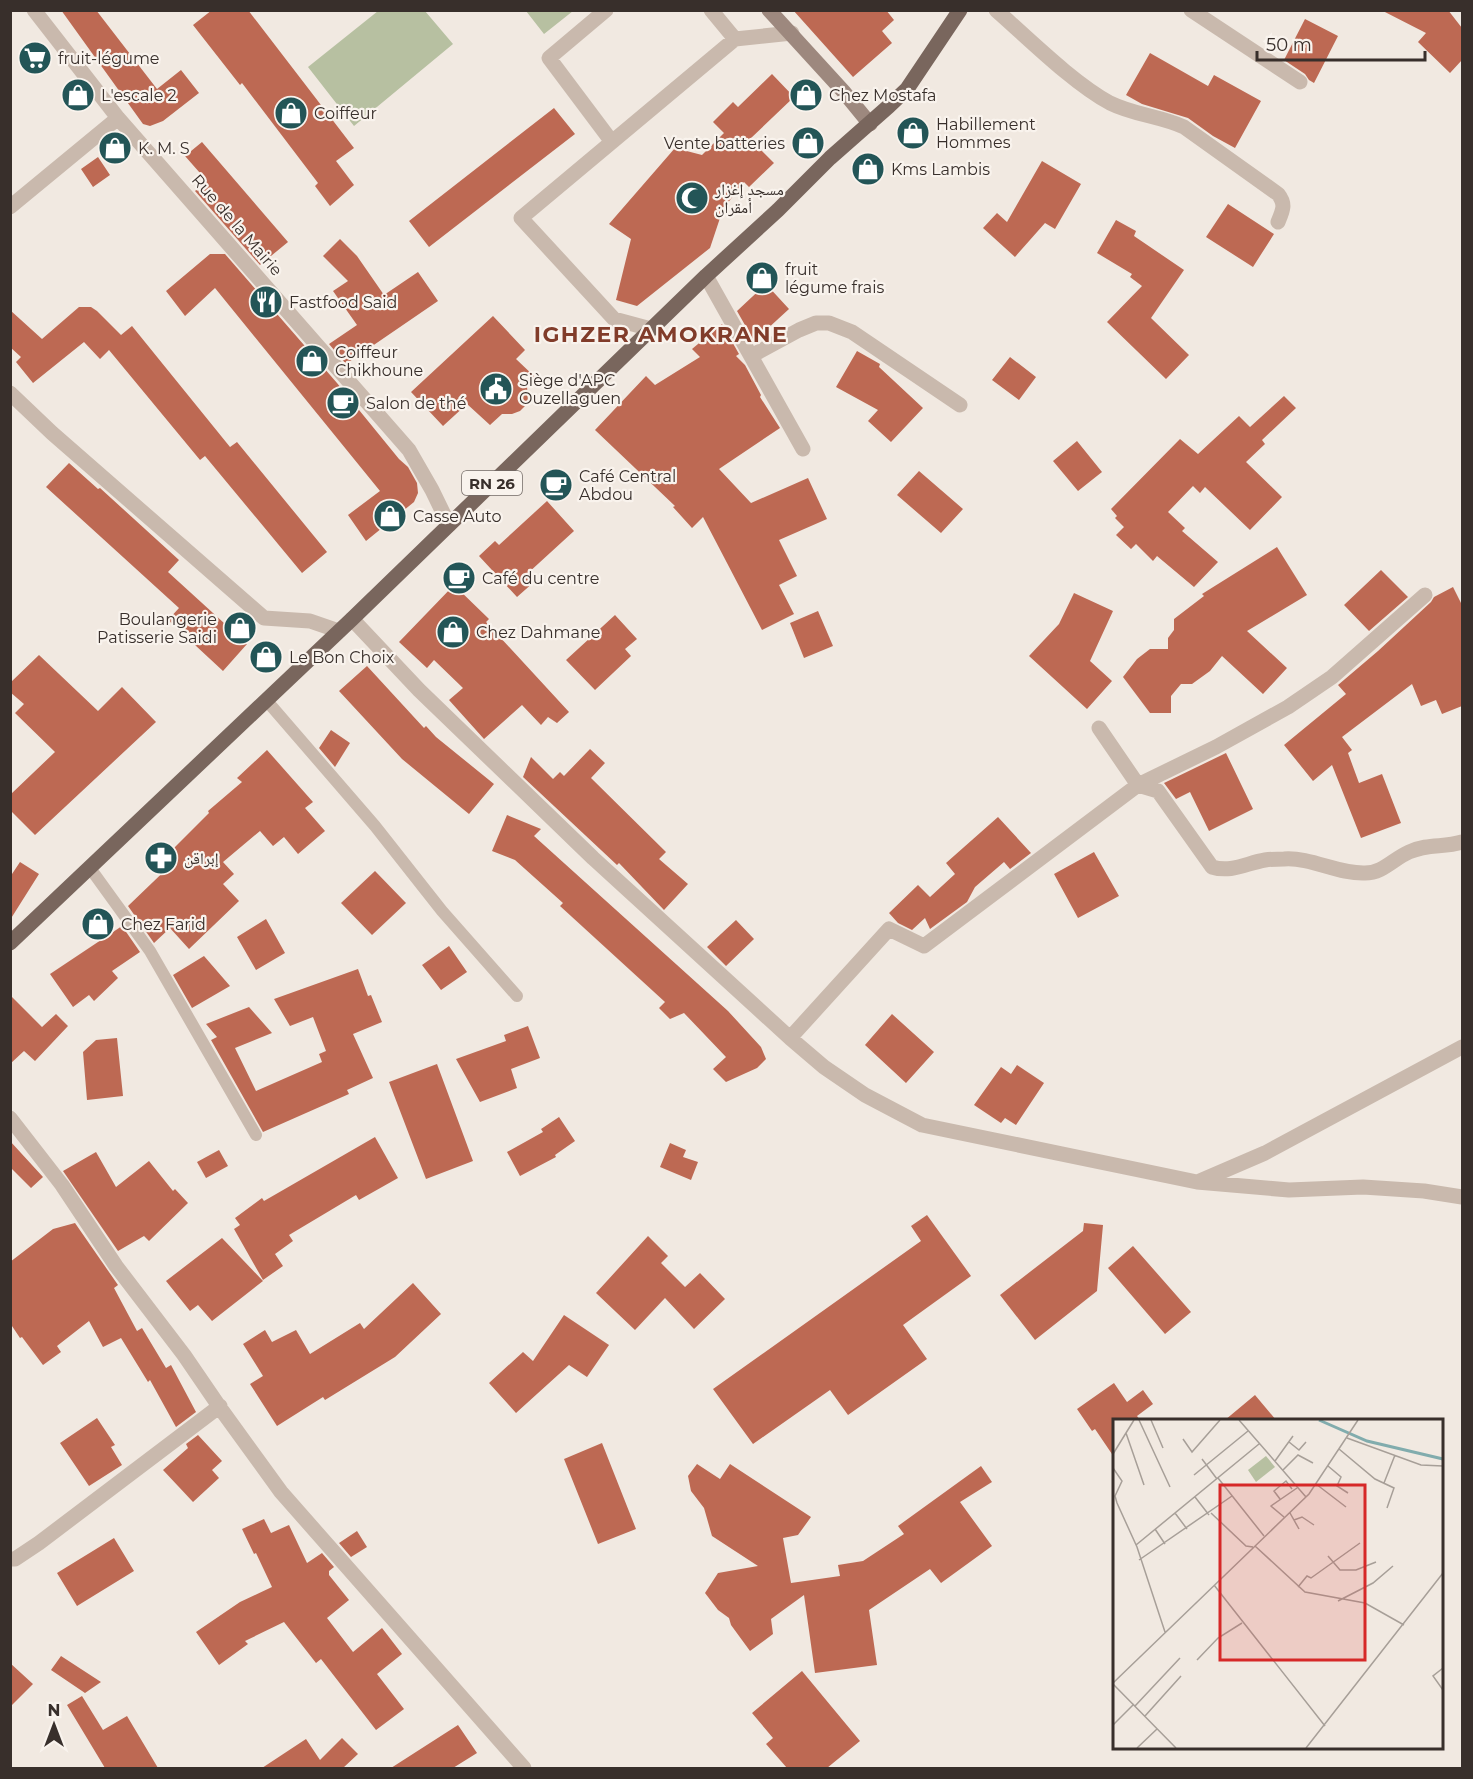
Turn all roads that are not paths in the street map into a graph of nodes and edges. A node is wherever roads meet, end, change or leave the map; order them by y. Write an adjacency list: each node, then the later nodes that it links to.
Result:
1 (34, 10): 11 (street, Rue de la Mairie)
2 (606, 10): 13 (street)
3 (711, 10): 9 (street)
4 (769, 10): 8 (main road)
5 (960, 10): 12 (main road, RN 26)
6 (996, 10): 15 (street)
7 (1191, 10): 10 (street)
8 (792, 33): 9 (street); 12 (main road)
9 (735, 39): 13 (street)
10 (1300, 82)
11 (118, 118): 14 (street); 22 (street, Rue de la Mairie)
12 (870, 124): 16 (main road, RN 26)
13 (612, 142): 17 (street)
14 (10, 207)
15 (1278, 222)
16 (706, 276): 17 (main road, RN 26); 18 (street)
17 (651, 329): 22 (main road, RN 26)
18 (751, 356): 20 (street); 21 (street)
19 (10, 393): 25 (street)
20 (960, 405)
21 (803, 448)
22 (449, 525): 24 (main road, RN 26)
23 (1425, 595): 28 (street)
24 (352, 619): 25 (main road, RN 26); 33 (street)
25 (339, 632): 26 (main road, RN 26)
26 (267, 701): 30 (main road, RN 26); 32 (lane)
27 (1099, 728): 28 (street)
28 (1138, 785): 29 (street); 33 (street)
29 (1462, 842)
30 (90, 868): 31 (main road, RN 26); 36 (lane)
31 (10, 943)
32 (517, 996)
33 (790, 1038): 37 (street)
34 (1462, 1047): 37 (street)
35 (10, 1118): 39 (street)
36 (256, 1135)
37 (1197, 1182): 38 (street)
38 (1462, 1197)
39 (220, 1406): 40 (street); 41 (street)
40 (10, 1559)
41 (524, 1768)

